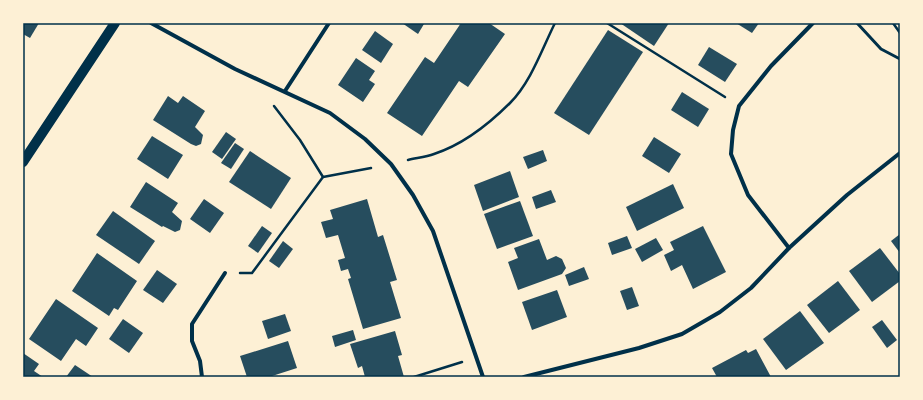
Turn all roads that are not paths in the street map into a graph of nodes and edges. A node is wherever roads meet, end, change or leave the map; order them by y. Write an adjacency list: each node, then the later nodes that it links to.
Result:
1 (115, 23): 9 (main road)
2 (151, 23): 7 (street)
3 (329, 23): 7 (street)
4 (813, 23): 10 (street)
5 (858, 23): 6 (lane)
6 (900, 59)
7 (285, 90): 13 (street)
8 (900, 153): 10 (street)
9 (23, 162)
10 (789, 248): 14 (street)
11 (225, 273): 12 (street)
12 (202, 377)
13 (483, 377)
14 (524, 377)

